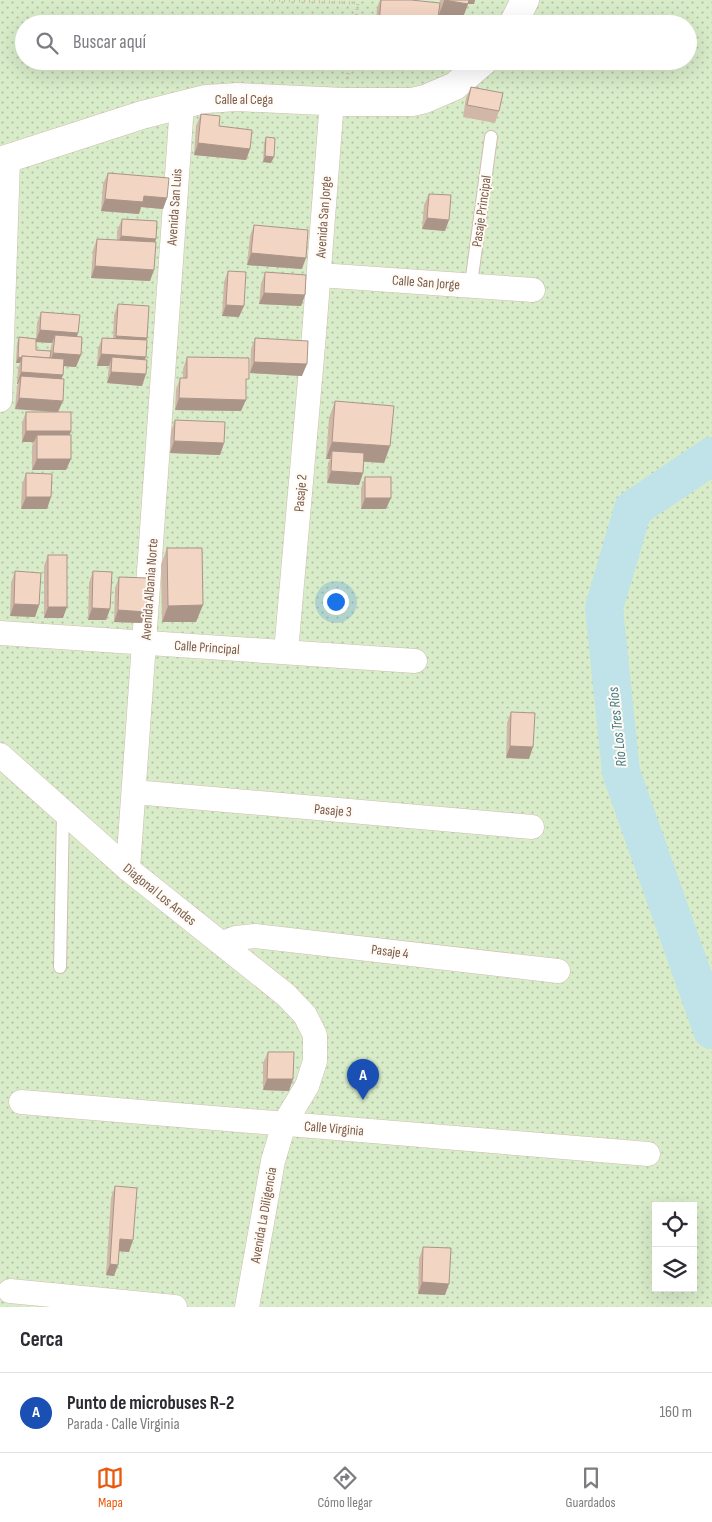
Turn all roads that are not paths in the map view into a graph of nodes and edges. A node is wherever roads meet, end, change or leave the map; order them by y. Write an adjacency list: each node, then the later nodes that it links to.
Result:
1 (525, 0): 2 (street)
2 (518, 15)
3 (474, 70): 4 (street, Calle al Cega)
4 (332, 100): 5 (street, Calle al Cega); 8 (street, Avenida San Jorge)
5 (182, 105): 7 (street, Calle al Cega); 11 (street, Avenida San Luis)
6 (490, 137): 9 (lane, Pasaje Principal)
7 (4, 160): 13 (street)
8 (319, 275): 9 (street, Calle San Jorge); 12 (street, Avenida San Jorge)
9 (471, 284): 10 (street, Calle San Jorge)
10 (533, 290)
11 (167, 310): 16 (street, Avenida Albania Norte)
12 (314, 334): 17 (street, Pasaje 2)
13 (1, 351): 14 (street)
14 (0, 400)
15 (0, 633): 16 (street, Calle Principal)
16 (145, 643): 17 (street, Calle Principal); 20 (street, Avenida Albania Norte)
17 (286, 652): 18 (street, Calle Principal)
18 (415, 661)
19 (0, 755): 21 (street, Diagonal Los Andes)
20 (134, 792): 22 (street, Pasaje 3); 23 (street, Avenida Albania Norte)
21 (63, 811): 23 (street, Diagonal Los Andes); 25 (lane)
22 (532, 827)
23 (128, 869): 24 (street, Diagonal Los Andes)
24 (223, 943): 26 (street, Pasaje 4); 27 (street, Diagonal Los Andes)
25 (60, 967)
26 (558, 971)
27 (316, 1035): 29 (street, Avenida La Diligencia)
28 (21, 1102): 29 (street, Calle Virginia)
29 (284, 1124): 30 (street, Calle Virginia); 33 (street, Avenida La Diligencia)
30 (648, 1154)
31 (10, 1291): 32 (street)
32 (175, 1307)
33 (247, 1307)

